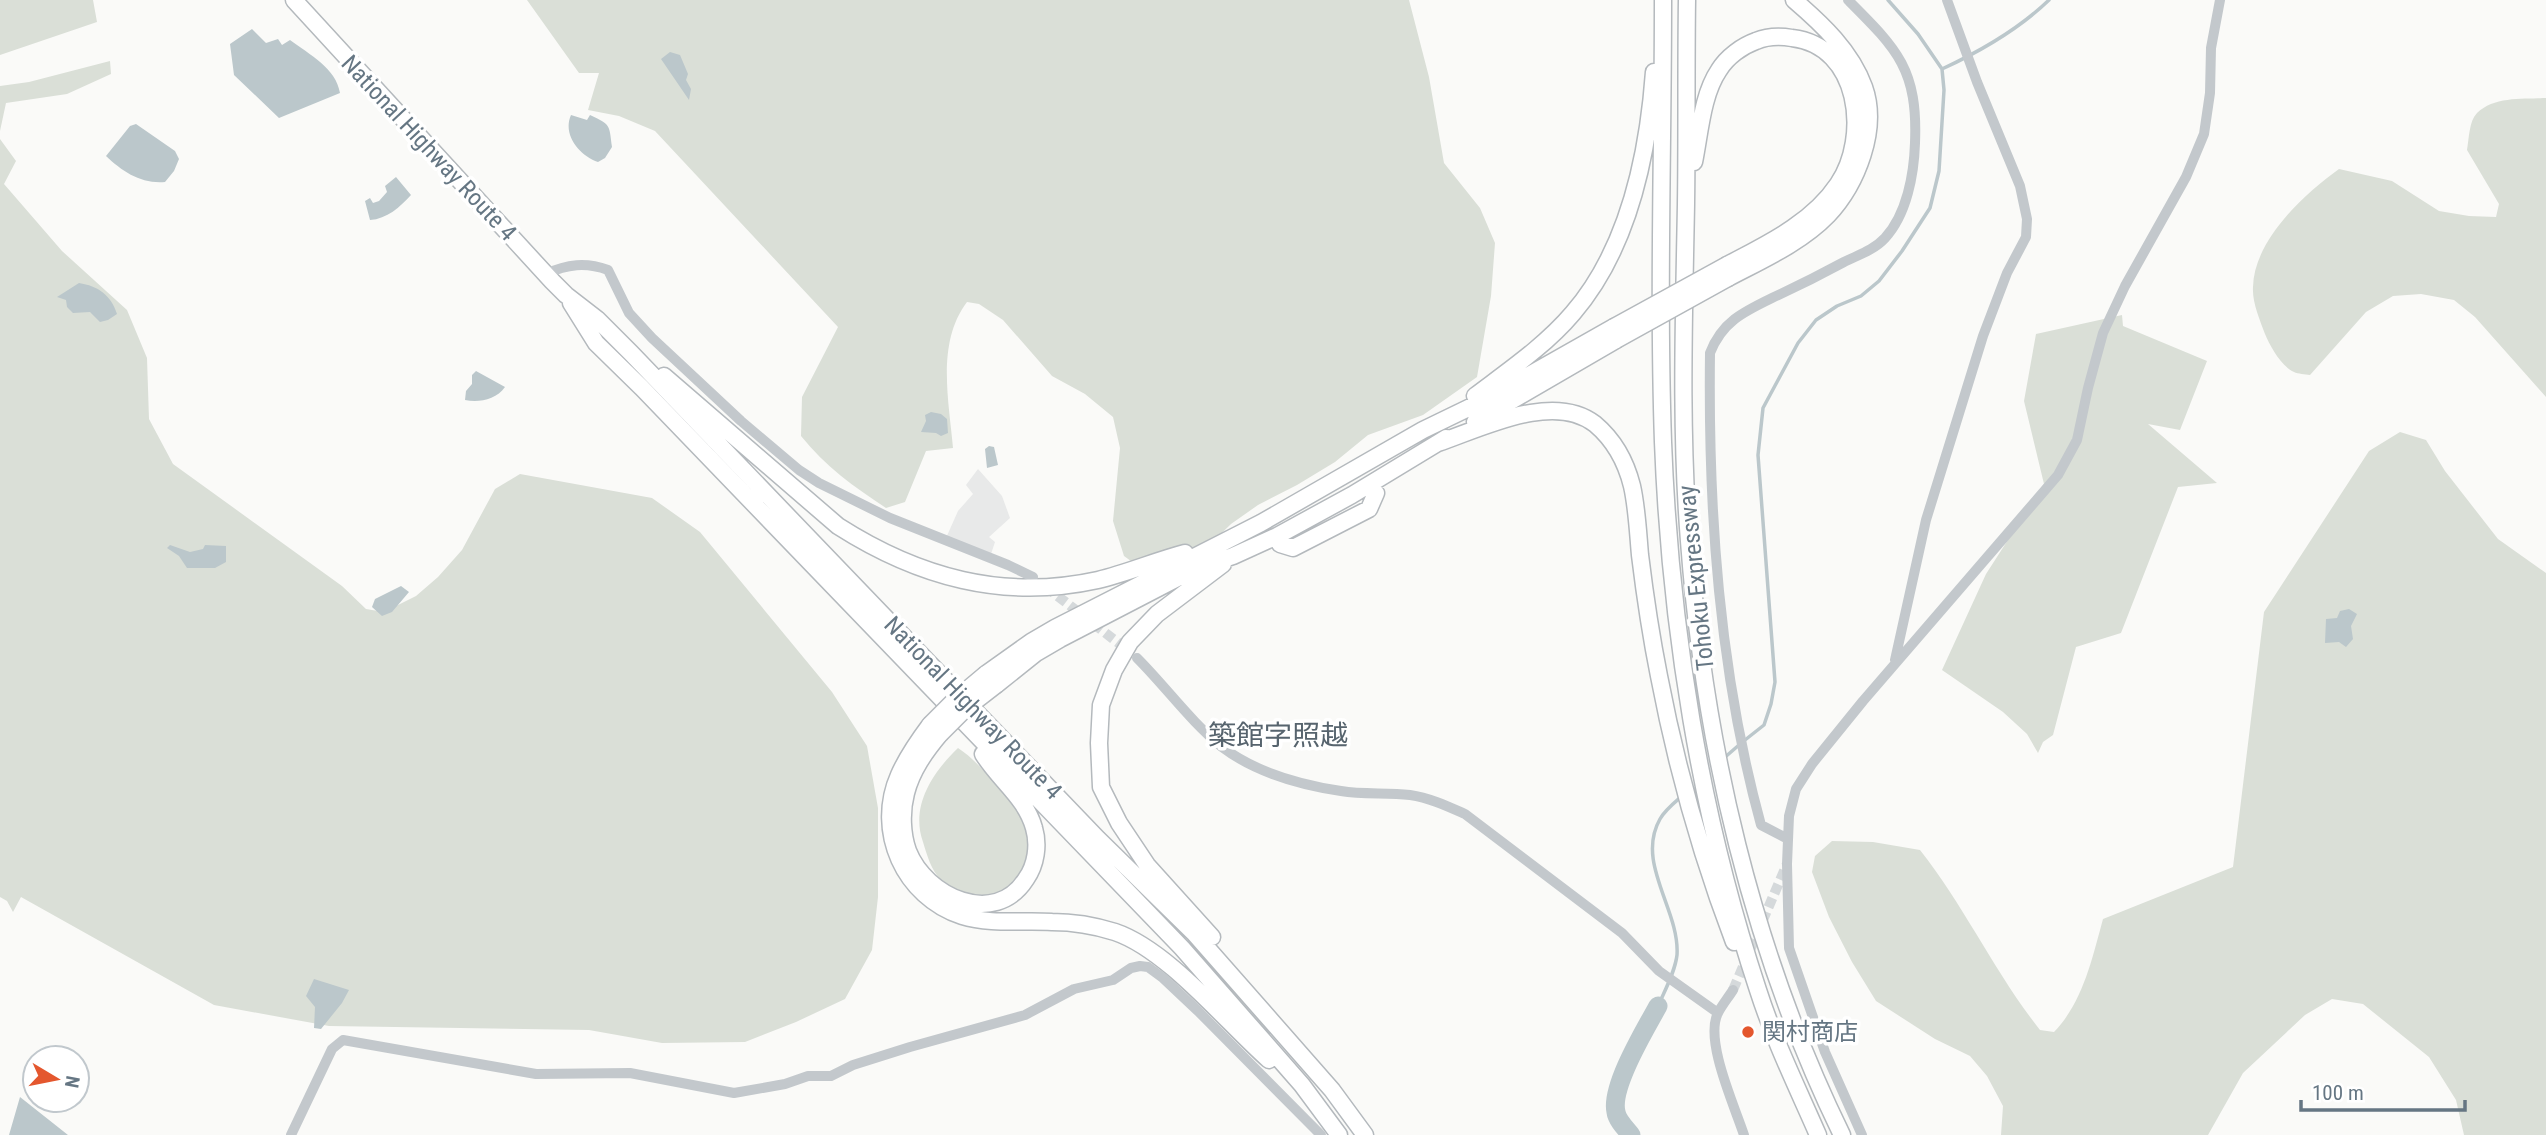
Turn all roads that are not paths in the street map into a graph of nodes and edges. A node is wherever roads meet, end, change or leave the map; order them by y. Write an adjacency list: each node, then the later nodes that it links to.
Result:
1 (294, 0): 10 (highway, National Highway Route 4)
2 (1661, 0): 14 (highway); 26 (highway, Tohoku Expressway)
3 (1687, 0): 8 (highway, Tohoku Expressway)
4 (1794, 0): 9 (highway)
5 (1847, 0): 27 (street)
6 (1947, 0): 22 (street)
7 (2220, 0): 22 (street)
8 (1686, 203): 9 (highway); 38 (highway, Tohoku Expressway)
9 (1728, 272): 12 (highway, bridge)
10 (545, 274): 11 (highway, National Highway Route 4); 20 (street)
11 (566, 295): 13 (highway, National Highway Route 4); 25 (highway, National Highway Route 4)
12 (1615, 333): 14 (highway); 15 (highway)
13 (631, 352): 18 (highway); 31 (highway, National Highway Route 4)
14 (1423, 430): 18 (highway)
15 (1438, 443): 16 (highway); 26 (highway)
16 (1391, 473): 17 (highway); 17 (highway)
17 (1272, 543): 19 (highway)
18 (1221, 544): 23 (highway)
19 (1239, 554): 23 (highway); 31 (highway)
20 (1033, 577)
21 (1138, 659): 29 (street)
22 (1895, 663): 27 (street)
23 (991, 680): 24 (highway, bridge)
24 (935, 730): 25 (highway); 30 (highway)
25 (973, 731): 30 (highway, National Highway Route 4)
26 (1705, 829): 37 (highway)
27 (1788, 839): 39 (street)
28 (1733, 990): 29 (street)
29 (1718, 1013): 36 (street)
30 (1302, 1085): 34 (highway, National Highway Route 4)
31 (1332, 1090): 35 (highway, National Highway Route 4)
32 (291, 1135): 33 (street)
33 (1321, 1135)
34 (1339, 1135)
35 (1365, 1135)
36 (1744, 1135)
37 (1818, 1135)
38 (1842, 1135)
39 (1862, 1135)

